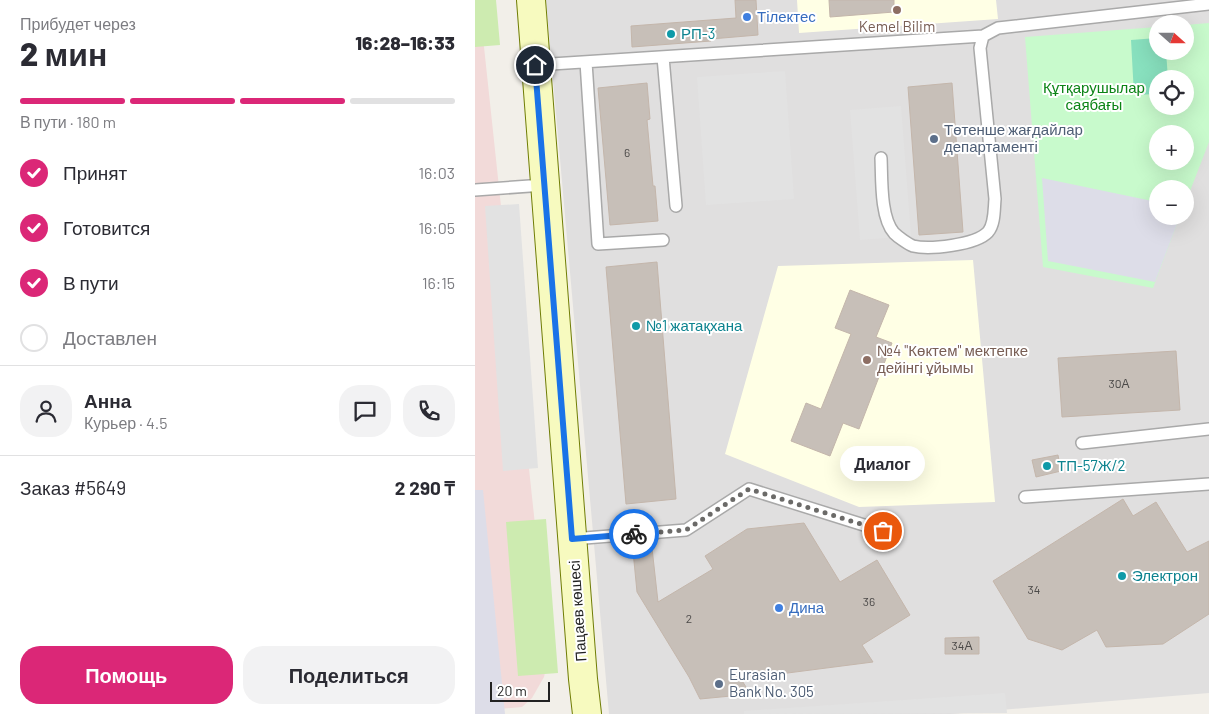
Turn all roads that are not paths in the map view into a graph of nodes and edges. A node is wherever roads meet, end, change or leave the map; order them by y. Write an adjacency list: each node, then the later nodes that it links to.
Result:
1 (531, 0): 6 (main road, Пацаев көшесі)
2 (1209, 4): 3 (lane)
3 (983, 36): 4 (lane); 7 (lane)
4 (663, 57): 5 (lane); 10 (lane)
5 (586, 62): 6 (lane); 11 (lane)
6 (535, 65): 8 (main road, Пацаев көшесі)
7 (881, 158)
8 (544, 185): 9 (lane); 17 (main road, Пацаев көшесі)
9 (475, 190)
10 (676, 206)
11 (663, 240)
12 (1209, 429): 13 (lane)
13 (1082, 443)
14 (1209, 484): 15 (lane)
15 (1025, 497)
16 (883, 531): 17 (lane)
17 (572, 539): 18 (main road, Пацаев көшесі)
18 (587, 714)

